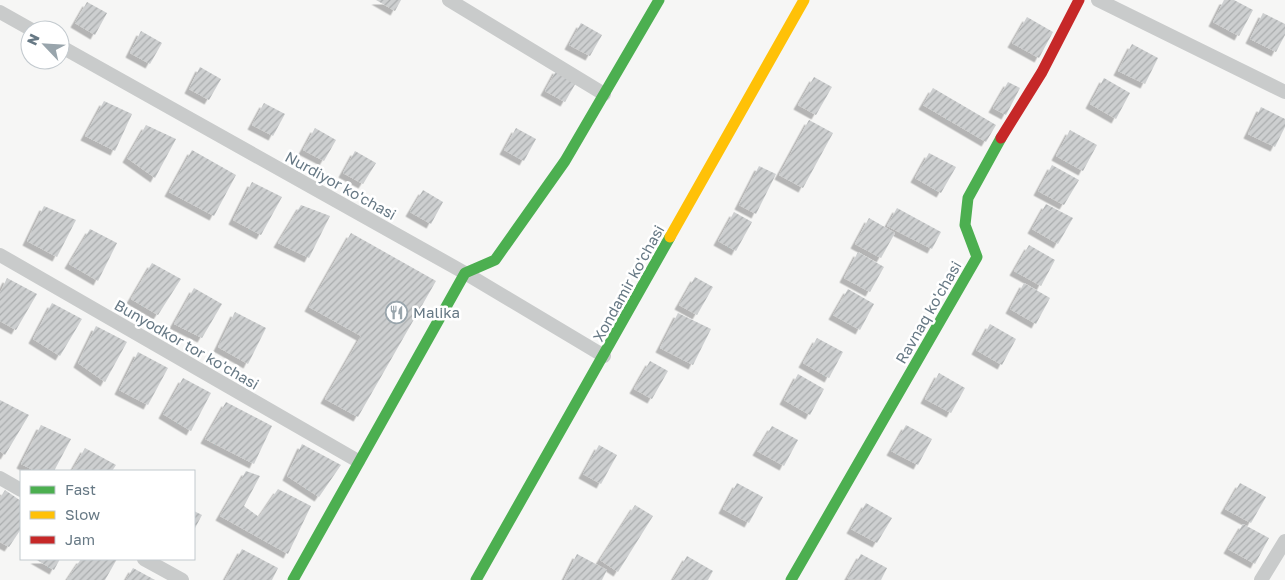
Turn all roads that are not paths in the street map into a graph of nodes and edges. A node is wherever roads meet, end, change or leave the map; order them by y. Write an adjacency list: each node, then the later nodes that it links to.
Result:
1 (449, 0): 10 (street)
2 (659, 0): 10 (street)
3 (804, 0): 13 (street, Xondamir ko'chasi)
4 (1079, 0): 22 (street, Ravnaq ko'chasi)
5 (1098, 0): 9 (street)
6 (0, 12): 7 (street)
7 (20, 23)
8 (70, 52): 12 (street, Nurdiyor ko'chasi)
9 (1285, 92)
10 (604, 94): 12 (street)
11 (0, 255): 14 (street, Bunyodkor tor ko'chasi)
12 (465, 273): 13 (street, Nurdiyor ko'chasi); 14 (street)
13 (604, 356): 21 (street, Xondamir ko'chasi)
14 (358, 462): 20 (street)
15 (0, 478): 16 (street)
16 (20, 489)
17 (1285, 541): 23 (street)
18 (146, 560): 19 (street)
19 (182, 580)
20 (293, 580)
21 (476, 580)
22 (791, 580)
23 (1261, 580)

